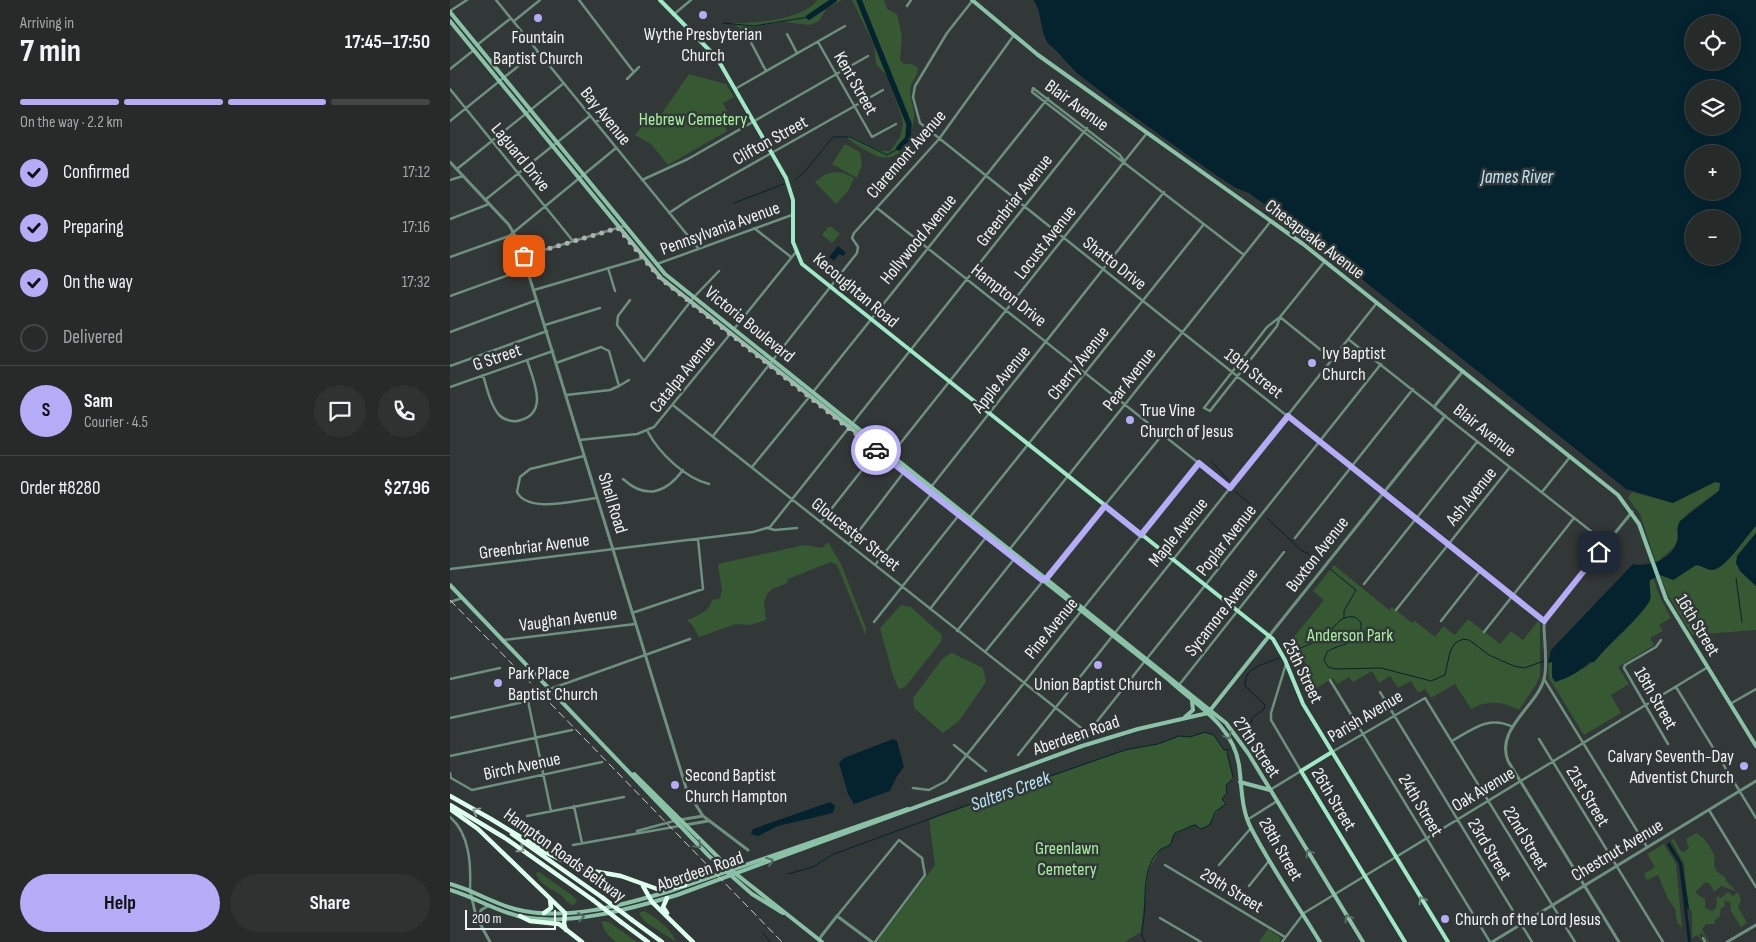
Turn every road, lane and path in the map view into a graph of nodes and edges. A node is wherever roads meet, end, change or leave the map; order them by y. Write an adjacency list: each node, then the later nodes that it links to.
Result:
1 (467, 0): 10 (street)
2 (496, 0): 12 (street, Bay Avenue)
3 (540, 0): 14 (street)
4 (579, 0): 28 (street)
5 (660, 0): 11 (main road, Kecoughtan Road)
6 (692, 0): 11 (street)
7 (912, 0): 9 (street)
8 (972, 0): 18 (main road, Chesapeake Avenue); 52 (street, Shatto Drive)
9 (906, 6)
10 (450, 11): 20 (main road, Victoria Boulevard)
11 (673, 15): 35 (main road, Kecoughtan Road)
12 (511, 18): 14 (street, Bay Avenue); 20 (street)
13 (450, 21): 21 (main road, Victoria Boulevard)
14 (514, 22): 22 (street, Bay Avenue)
15 (845, 26): 19 (street)
16 (745, 32): 27 (street)
17 (787, 34): 23 (street)
18 (1014, 35): 51 (main road, Chesapeake Avenue); 52 (street, Claremont Avenue)
19 (818, 42): 23 (street); 29 (street, Kent Street)
20 (477, 45): 30 (main road, Victoria Boulevard)
21 (474, 50): 26 (street); 32 (main road, Victoria Boulevard)
22 (537, 51): 30 (street); 33 (street, Bay Avenue)
23 (798, 53): 27 (street)
24 (868, 56): 29 (street)
25 (639, 67): 28 (street)
26 (450, 69)
27 (766, 71): 35 (street)
28 (633, 72): 31 (street)
29 (836, 75): 39 (street, Kent Street); 45 (street)
30 (504, 78): 32 (street); 41 (main road, Victoria Boulevard)
31 (627, 80)
32 (499, 81): 40 (street); 42 (main road, Victoria Boulevard)
33 (564, 83): 41 (street); 43 (street, Bay Avenue)
34 (450, 88): 40 (street, Laguard Drive)
35 (735, 89): 45 (main road, Kecoughtan Road)
36 (883, 90): 39 (street, Clifton Street)
37 (1048, 98): 38 (street, Hollywood Avenue); 38 (street, Blair Avenue); 49 (street, Blair Avenue)
38 (1044, 102): 50 (street, Blair Avenue); 64 (street, Hollywood Avenue)
39 (854, 106): 47 (street, Kent Street); 57 (street, Clifton Street)
40 (466, 108): 44 (street); 53 (street, Laguard Drive)
41 (530, 110): 42 (street); 54 (main road, Victoria Boulevard)
42 (526, 114): 53 (street); 55 (main road, Victoria Boulevard)
43 (590, 116): 46 (street, Bay Avenue); 54 (street)
44 (450, 121)
45 (754, 121): 57 (main road, Kecoughtan Road); 67 (street)
46 (595, 122): 48 (street); 56 (street, Bay Avenue)
47 (896, 124)
48 (613, 125)
49 (1087, 128): 50 (street, Greenbriar Avenue); 59 (street, Blair Avenue)
50 (1084, 132): 59 (street, Blair Avenue); 73 (street, Greenbriar Avenue)
51 (1147, 133): 59 (street, Locust Avenue); 77 (main road, Chesapeake Avenue)
52 (939, 140): 64 (street, Shatto Drive); 72 (street, Claremont Avenue)
53 (492, 141): 60 (street); 61 (street, Laguard Drive)
54 (556, 143): 55 (street); 62 (main road, Victoria Boulevard)
55 (552, 146): 61 (street); 65 (main road, Victoria Boulevard)
56 (616, 148): 62 (street); 67 (street, Bay Avenue)
57 (772, 153): 74 (street, Clifton Street); 75 (main road, Kecoughtan Road)
58 (450, 162): 60 (street, Shell Road)
59 (1124, 162): 68 (street, Blair Avenue); 83 (street, Locust Avenue)
60 (457, 169): 63 (street, Shell Road)
61 (519, 173): 69 (street); 71 (street, Laguard Drive)
62 (582, 175): 65 (street); 79 (main road, Victoria Boulevard)
63 (463, 176): 66 (street); 69 (street, Shell Road)
64 (985, 176): 73 (street, Shatto Drive); 86 (street, Hollywood Avenue)
65 (578, 179): 71 (street); 80 (main road, Victoria Boulevard)
66 (450, 180)
67 (642, 180): 74 (street, Bay Avenue)
68 (1164, 192): 78 (street, Blair Avenue); 97 (street, Apple Avenue)
69 (485, 200): 70 (street, Shell Road)
70 (490, 204): 76 (street); 82 (street, Shell Road)
71 (544, 206): 82 (street); 84 (street, Laguard Drive)
72 (877, 208): 86 (street, Hampton Drive); 100 (street, Claremont Avenue)
73 (1024, 208): 83 (street, Shatto Drive); 99 (street, Greenbriar Avenue)
74 (669, 213): 85 (street, Bay Avenue)
75 (793, 214): 81 (street, Pennsylvania Avenue); 87 (main road, Kecoughtan Road)
76 (450, 219)
77 (1271, 221): 88 (street, Pear Avenue); 93 (main road, Chesapeake Avenue)
78 (1204, 224): 88 (street, Blair Avenue); 107 (street, Cherry Avenue)
79 (624, 226): 80 (street); 94 (main road, Victoria Boulevard)
80 (618, 228): 84 (street); 92 (main road, Victoria Boulevard)
81 (754, 228): 85 (street, Pennsylvania Avenue); 91 (street)
82 (514, 232): 89 (street, Shell Road); 90 (street)
83 (1063, 238): 97 (street, Shatto Drive); 111 (street, Locust Avenue)
84 (573, 241): 89 (street)
85 (698, 248): 94 (street, Pennsylvania Avenue)
86 (927, 248): 99 (street, Hampton Drive); 113 (street, Hollywood Avenue)
87 (796, 252): 91 (street, Catalpa Avenue); 100 (main road, Kecoughtan Road)
88 (1244, 255): 118 (street, Pear Avenue)
89 (524, 256): 95 (street, Shell Road)
90 (450, 257)
91 (791, 257): 115 (street, Catalpa Avenue)
92 (643, 258): 96 (street, Pennsylvania Avenue); 108 (main road, Victoria Boulevard)
93 (1325, 261): 109 (main road, Chesapeake Avenue); 112 (street)
94 (655, 265): 104 (main road, Victoria Boulevard)
95 (528, 268): 101 (street, Shell Road); 103 (street)
96 (608, 268): 101 (street, Pennsylvania Avenue); 102 (street)
97 (1103, 270): 107 (street, Shatto Drive); 121 (street, Apple Avenue)
98 (719, 271): 104 (street)
99 (966, 279): 111 (street, Hampton Drive); 125 (street, Greenbriar Avenue)
100 (830, 288): 113 (main road, Kecoughtan Road); 128 (street)
101 (534, 290): 105 (street, Shell Road)
102 (615, 291)
103 (450, 296)
104 (694, 297): 108 (street); 115 (main road, Victoria Boulevard)
105 (537, 300): 114 (street, Shell Road); 117 (street)
106 (630, 300): 108 (street)
107 (1143, 301): 118 (street, Shatto Drive); 135 (street, Cherry Avenue)
108 (690, 302): 119 (main road, Victoria Boulevard)
109 (1377, 303): 120 (street, Maple Avenue); 134 (main road, Chesapeake Avenue)
110 (600, 308): 114 (street)
111 (1006, 310): 121 (street, Hampton Drive); 139 (street, Locust Avenue)
112 (1280, 317): 122 (street); 123 (street); 126 (street)
113 (870, 320): 125 (main road, Kecoughtan Road); 143 (street, Hollywood Avenue)
114 (545, 325): 116 (street, Shell Road)
115 (734, 329): 119 (street, Catalpa Avenue); 128 (main road, Victoria Boulevard)
116 (547, 331): 124 (street, Shell Road); 132 (street)
117 (450, 332)
118 (1182, 332): 133 (street, 19th Street); 146 (street, Pear Avenue)
119 (730, 334): 131 (main road, Victoria Boulevard); 147 (street, Catalpa Avenue)
120 (1348, 339): 126 (street, Maple Avenue); 130 (street, Blair Avenue)
121 (1046, 342): 135 (street, Hampton Drive); 149 (street, Apple Avenue)
122 (1252, 346): 123 (street); 133 (street)
123 (1259, 350): 137 (street)
124 (553, 351): 127 (street, G Street); 129 (street, Shell Road)
125 (910, 351): 139 (main road, Kecoughtan Road); 152 (street, Greenbriar Avenue)
126 (1332, 359): 150 (street, Maple Avenue)
127 (526, 360): 136 (street, G Street); 136 (street)
128 (773, 360): 131 (street); 143 (main road, Victoria Boulevard)
129 (556, 363): 140 (street); 144 (street, Shell Road)
130 (1380, 364): 142 (street, Blair Avenue); 158 (street, Poplar Avenue)
131 (770, 365): 145 (main road, Victoria Boulevard); 156 (street)
132 (450, 366)
133 (1232, 371): 137 (street, 19th Street); 137 (street)
134 (1463, 372): 148 (street); 165 (main road, Chesapeake Avenue)
135 (1086, 373): 146 (street, Hampton Drive); 160 (street, Cherry Avenue)
136 (483, 375): 141 (street, G Street)
137 (1238, 376): 150 (street, 19th Street)
138 (629, 380): 140 (street)
139 (950, 383): 149 (main road, Kecoughtan Road); 162 (street, Locust Avenue)
140 (619, 386): 144 (street)
141 (450, 387)
142 (1413, 389): 148 (street, Blair Avenue); 169 (street)
143 (813, 392): 145 (street, Hollywood Avenue); 152 (main road, Victoria Boulevard)
144 (566, 395): 157 (street, Shell Road)
145 (809, 396): 153 (main road, Victoria Boulevard); 168 (street, Hollywood Avenue)
146 (1124, 404): 155 (street, Hampton Drive); 173 (street, Pear Avenue)
147 (674, 406): 154 (street, Catalpa Avenue); 156 (street, Gloucester Street)
148 (1434, 407): 151 (street, Blair Avenue)
149 (989, 414): 160 (main road, Kecoughtan Road); 176 (street, Apple Avenue)
150 (1288, 416): 158 (street, 19th Street); 177 (street, Maple Avenue)
151 (1444, 416): 159 (street, Blair Avenue); 179 (street, Buxton Avenue)
152 (852, 423): 153 (street, Greenbriar Avenue); 162 (main road, Victoria Boulevard)
153 (849, 428): 161 (main road, Victoria Boulevard); 182 (street, Greenbriar Avenue)
154 (648, 432): 157 (street, Catalpa Avenue); 171 (street)
155 (1162, 434): 167 (street, Hampton Drive); 183 (street)
156 (712, 436): 168 (street, Gloucester Street)
157 (580, 440): 164 (street, Shell Road)
158 (1319, 441): 169 (street, 19th Street); 211 (street, Poplar Avenue)
159 (1477, 442): 170 (street, Blair Avenue); 187 (street)
160 (1028, 445): 163 (main road, Kecoughtan Road); 186 (street, Cherry Avenue)
161 (877, 451): 166 (main road, Victoria Boulevard); 189 (street)
162 (892, 455): 166 (street, Locust Avenue); 176 (main road, Victoria Boulevard)
163 (1040, 455): 173 (main road, 25th Street)
164 (584, 456): 181 (street, Shell Road); 181 (street)
165 (1570, 457): 178 (street); 184 (main road, Chesapeake Avenue)
166 (888, 460): 172 (main road, Victoria Boulevard)
167 (1199, 463): 177 (street, Hampton Drive); 192 (street, Pine Avenue)
168 (752, 467): 182 (street, Gloucester Street)
169 (1352, 467): 179 (street, 19th Street); 195 (street)
170 (1510, 467): 178 (street, Blair Avenue); 198 (street, Ash Avenue)
171 (684, 470): 174 (street); 175 (street)
172 (904, 472): 180 (main road, Victoria Boulevard); 197 (street)
173 (1067, 476): 183 (main road, 25th Street); 200 (street, Pear Avenue)
174 (623, 479)
175 (709, 484)
176 (931, 486): 180 (street); 186 (main road, Victoria Boulevard)
177 (1230, 488): 203 (street, Maple Avenue)
178 (1542, 492): 188 (street, Blair Avenue)
179 (1383, 493): 187 (street, 19th Street); 227 (street, Buxton Avenue)
180 (932, 494): 185 (main road, Victoria Boulevard); 204 (street)
181 (597, 498): 199 (street, Shell Road)
182 (791, 500): 189 (street, Gloucester Street); 190 (street, Greenbriar Avenue)
183 (1105, 506): 192 (main road, 25th Street); 207 (street)
184 (1632, 512): 196 (street); 235 (main road, 16th Street)
185 (959, 515): 193 (main road, Victoria Boulevard); 210 (street)
186 (970, 517): 200 (main road, Victoria Boulevard)
187 (1416, 518): 198 (street, 19th Street); 208 (street)
188 (1574, 518): 196 (street, Blair Avenue); 212 (street)
189 (821, 522): 197 (street, Gloucester Street)
190 (767, 528): 191 (street); 194 (street, Greenbriar Avenue)
191 (797, 528)
192 (1141, 535): 203 (main road, 25th Street); 216 (street, Pine Avenue)
193 (987, 536): 200 (main road, Victoria Boulevard); 215 (street)
194 (698, 538): 199 (street, Greenbriar Avenue); 219 (street, Vaughan Avenue)
195 (1295, 538)
196 (1606, 543): 221 (street)
197 (849, 544): 204 (street, Gloucester Street)
198 (1448, 544): 206 (street, 19th Street); 217 (street, Ash Avenue)
199 (613, 549): 205 (street, Greenbriar Avenue); 219 (street, Shell Road)
200 (1008, 551): 202 (main road, Victoria Boulevard)
201 (1284, 552): 218 (street, Sycamore Avenue)
202 (1016, 557): 207 (main road, Victoria Boulevard); 224 (street)
203 (1172, 560): 211 (main road, 25th Street); 226 (street, Maple Avenue)
204 (875, 565): 210 (street, Gloucester Street)
205 (450, 569)
206 (1480, 570): 212 (street, 19th Street); 220 (street)
207 (1044, 579): 216 (main road, Victoria Boulevard); 231 (street)
208 (1364, 584)
209 (450, 586): 213 (main road)
210 (902, 586): 215 (street, Gloucester Street); 222 (street)
211 (1205, 586): 218 (main road, 25th Street); 233 (street, Poplar Avenue)
212 (1513, 596): 221 (street, 19th Street); 225 (street)
213 (462, 598): 214 (street); 229 (main road)
214 (450, 602)
215 (930, 609): 224 (street, Gloucester Street)
216 (1082, 609): 226 (main road, 27th Street); 240 (street, Pine Avenue)
217 (1396, 610)
218 (1237, 611): 227 (main road, 25th Street); 241 (street, Sycamore Avenue)
219 (632, 613): 223 (street, Shell Road)
220 (1441, 621)
221 (1544, 621): 238 (street)
222 (874, 622)
223 (635, 624): 229 (street, Vaughan Avenue); 232 (street, Shell Road)
224 (957, 631): 231 (street, Gloucester Street)
225 (1484, 632)
226 (1114, 634): 233 (main road, 27th Street); 251 (street, Maple Avenue)
227 (1269, 636): 234 (main road, 25th Street); 252 (main road, Buxton Avenue)
228 (690, 639): 232 (street)
229 (503, 640): 243 (main road)
230 (1660, 640): 250 (street, 18th Street)
231 (985, 652): 240 (street, Gloucester Street)
232 (645, 656): 243 (street); 295 (street, Shell Road)
233 (1146, 660): 241 (main road, 27th Street); 251 (street, Poplar Avenue)
234 (1286, 661): 266 (main road, 25th Street); 274 (street, 26th Street)
235 (1708, 667): 242 (street, Oak Avenue); 249 (main road, 16th Street)
236 (500, 668): 237 (street)
237 (450, 679)
238 (1544, 679): 256 (street); 262 (street)
239 (1330, 680): 258 (street, 24th Street)
240 (1023, 683): 251 (street); 267 (street, Pine Avenue)
241 (1179, 686): 247 (main road, 27th Street); 252 (main road, 27th Street)
242 (1676, 686): 250 (street, Oak Avenue); 283 (street)
243 (550, 689): 248 (street); 272 (main road)
244 (1756, 689): 249 (street)
245 (1380, 692): 253 (street, 23rd Street)
246 (1423, 698): 253 (street, Parish Avenue); 261 (street, 22nd Street)
247 (1190, 699): 252 (main road, 27th Street); 255 (main road)
248 (528, 701): 254 (street); 259 (street)
249 (1730, 704): 265 (main road, 16th Street)
250 (1645, 705): 262 (street, Oak Avenue); 263 (street, 18th Street)
251 (1055, 708): 268 (street, Maple Avenue)
252 (1209, 712): 255 (main road, Aberdeen Road); 280 (main road, 28th Street, one-way to 280); 282 (main road, 27th Street)
253 (1394, 714): 258 (street, Parish Avenue); 299 (street, 23rd Street)
254 (450, 718)
255 (1184, 718): 288 (main road, Aberdeen Road)
256 (1513, 727): 261 (street); 278 (street)
257 (572, 730): 259 (street)
258 (1363, 734): 266 (street, Parish Avenue); 308 (street, 24th Street)
259 (535, 738): 269 (street); 276 (street)
260 (1539, 739): 271 (street, 21st Street)
261 (1452, 742): 286 (street, 22nd Street)
262 (1583, 743): 271 (street, Oak Avenue); 311 (street)
263 (1668, 744)
264 (954, 745): 267 (street)
265 (1756, 746)
266 (1332, 752): 274 (main road, Parish Avenue); 313 (main road, 25th Street)
267 (966, 755): 273 (street); 281 (street, Pine Avenue)
268 (1018, 755)
269 (450, 756)
270 (602, 762): 276 (street, Birch Avenue)
271 (1552, 762): 278 (street, Oak Avenue); 317 (street, 21st Street)
272 (626, 767): 300 (main road); 303 (main road)
273 (986, 771)
274 (1301, 772): 282 (street, Parish Avenue); 322 (main road, 26th Street)
275 (450, 773): 277 (street)
276 (543, 774): 277 (street, Birch Avenue); 293 (street)
277 (451, 778)
278 (1520, 781): 286 (street, Oak Avenue); 328 (street)
279 (1756, 781): 283 (street, Chestnut Avenue)
280 (1240, 782): 282 (main road); 302 (main road, 28th Street)
281 (913, 788)
282 (1270, 790): 287 (main road, 27th Street)
283 (1740, 791): 292 (street, Chestnut Avenue); 298 (street)
284 (450, 796): 297 (highway, Hampton Roads Beltway, one-way to 284)
285 (624, 797): 290 (street)
286 (1488, 800): 299 (street, Oak Avenue); 338 (street, 22nd Street)
287 (1277, 801): 302 (street); 332 (main road, 27th Street, one-way to 287)
288 (924, 804): 318 (main road, Aberdeen Road); 320 (main road, Aberdeen Road, one-way to 288)
289 (450, 805): 358 (highway, Hampton Roads Beltway, one-way to 358, bridge)
290 (574, 806): 293 (street); 309 (street)
291 (450, 809): 333 (highway)
292 (1709, 810): 311 (street, Chestnut Avenue); 323 (street)
293 (551, 811): 294 (street)
294 (527, 816)
295 (703, 816): 300 (street); 301 (street, Shell Road)
296 (450, 817): 331 (street)
297 (490, 818): 325 (highway); 359 (highway, Hampton Roads Beltway, bridge)
298 (1756, 818)
299 (1458, 819): 308 (street, Oak Avenue); 348 (street, 23rd Street)
300 (682, 820): 303 (street); 304 (main road)
301 (709, 820): 304 (street); 312 (street, Shell Road)
302 (1247, 820): 306 (main road, 28th Street)
303 (674, 821): 305 (main road); 307 (street)
304 (686, 825): 305 (street); 318 (main road)
305 (679, 826): 307 (street); 319 (main road, one-way to 319)
306 (1251, 828): 314 (main road, 28th Street); 316 (street)
307 (636, 832): 309 (street)
308 (1427, 838): 313 (street, Oak Avenue); 368 (street, 24th Street)
309 (582, 843): 310 (street)
310 (573, 845)
311 (1647, 848): 317 (street, Chestnut Avenue)
312 (748, 850)
313 (1396, 857): 322 (street, Oak Avenue); 367 (main road, 25th Street, one-way to 313)
314 (1270, 860): 327 (street); 342 (main road, 28th Street)
315 (1165, 865): 351 (street, 29th Street)
316 (1219, 865)
317 (1616, 866): 328 (street, Chestnut Avenue); 372 (street, 21st Street)
318 (731, 870): 319 (main road, Aberdeen Road); 320 (main road)
319 (726, 872): 321 (main road); 326 (main road, Aberdeen Road)
320 (736, 874): 321 (main road, Aberdeen Road); 341 (main road)
321 (730, 876): 336 (main road, Aberdeen Road); 341 (main road)
322 (1365, 876): 332 (street, Oak Avenue); 366 (main road, 26th Street)
323 (1755, 882): 329 (street)
324 (450, 884): 331 (main road, Aberdeen Road)
325 (641, 884): 326 (highway); 334 (highway)
326 (685, 886): 334 (main road, Aberdeen Road)
327 (1249, 886)
328 (1584, 886): 338 (street, Chestnut Avenue); 371 (street)
329 (1756, 886)
330 (450, 890): 335 (main road, Aberdeen Road)
331 (470, 890): 335 (street); 340 (main road, Aberdeen Road)
332 (1334, 895): 342 (street, Oak Avenue); 365 (main road, 27th Street, one-way to 332)
333 (550, 897): 340 (highway); 344 (highway)
334 (650, 897): 337 (highway); 344 (main road, Aberdeen Road)
335 (471, 898): 339 (main road, Aberdeen Road); 347 (street)
336 (667, 898): 337 (main road, Aberdeen Road); 352 (highway)
337 (652, 902): 344 (main road, Aberdeen Road, one-way to 337); 352 (highway)
338 (1552, 905): 348 (street, Chestnut Avenue); 370 (street, 22nd Street)
339 (489, 906): 343 (main road, Aberdeen Road); 347 (street)
340 (544, 913): 344 (main road, Aberdeen Road)
341 (783, 913): 354 (main road)
342 (1303, 914): 351 (street, Oak Avenue); 364 (main road, 28th Street)
343 (520, 916): 344 (main road, Aberdeen Road); 350 (highway)
344 (565, 916): 350 (highway)
345 (837, 916): 354 (street); 361 (street); 361 (street)
346 (1160, 918): 355 (street)
347 (480, 922): 356 (street)
348 (1522, 924): 368 (street, Chestnut Avenue); 369 (street, 23rd Street)
349 (1756, 924): 374 (street)
350 (566, 930): 357 (highway)
351 (1286, 936): 363 (street, Oak Avenue)
352 (688, 937): 360 (highway)
353 (1703, 938): 373 (street)
354 (820, 941)
355 (1196, 941): 362 (street)
356 (490, 942)
357 (582, 942)
358 (648, 942)
359 (662, 942)
360 (693, 942)
361 (873, 942)
362 (1201, 942)
363 (1282, 942)
364 (1320, 942)
365 (1362, 942)
366 (1405, 942)
367 (1448, 942)
368 (1491, 942)
369 (1532, 942)
370 (1574, 942)
371 (1619, 942)
372 (1663, 942)
373 (1705, 942)
374 (1727, 942)

